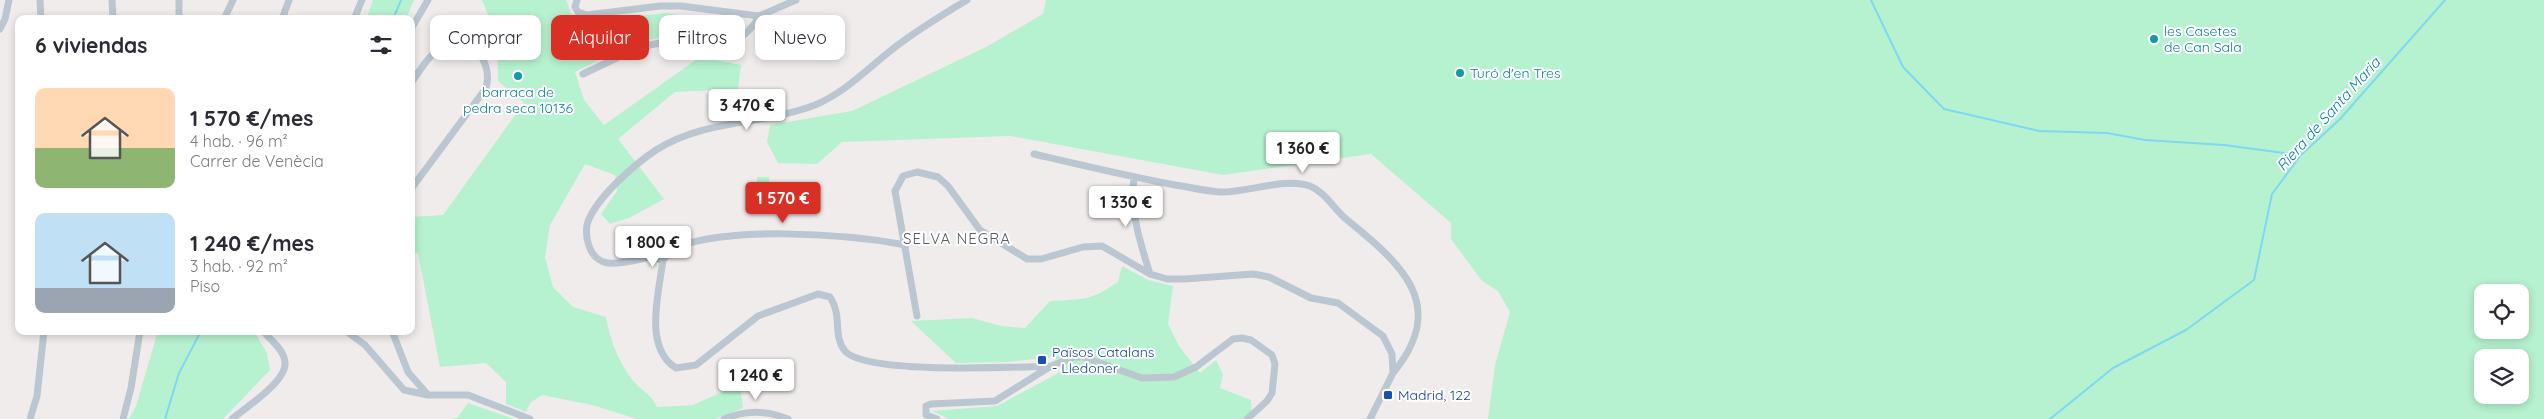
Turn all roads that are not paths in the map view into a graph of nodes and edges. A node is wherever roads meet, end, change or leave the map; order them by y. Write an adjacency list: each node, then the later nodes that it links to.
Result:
1 (9, 0): 22 (street)
2 (40, 0): 12 (street)
3 (112, 0): 13 (street)
4 (179, 0): 14 (street)
5 (233, 0): 15 (street)
6 (289, 0): 16 (street)
7 (362, 0): 17 (street)
8 (428, 0): 20 (street)
9 (577, 0): 18 (street)
10 (796, 0): 19 (street)
11 (967, 0): 29 (street)
12 (41, 15)
13 (113, 15)
14 (179, 15)
15 (226, 15)
16 (283, 15)
17 (356, 15)
18 (755, 15)
19 (761, 15)
20 (415, 22)
21 (755, 24): 23 (street)
22 (0, 30)
23 (583, 74)
24 (415, 78): 27 (street)
25 (1034, 154): 26 (street)
26 (1134, 178): 30 (street); 38 (street)
27 (415, 184)
28 (906, 245): 29 (street); 30 (street); 31 (street)
29 (660, 258): 37 (street)
30 (1150, 274): 38 (street)
31 (917, 316)
32 (44, 335): 40 (street)
33 (139, 335): 41 (street)
34 (267, 335): 42 (street)
35 (351, 335): 39 (street)
36 (394, 335): 39 (street)
37 (1051, 366): 46 (street); 47 (street)
38 (1393, 373): 48 (street)
39 (428, 395): 43 (street)
40 (30, 419)
41 (123, 419)
42 (232, 419)
43 (530, 419)
44 (724, 419): 45 (street)
45 (788, 419)
46 (937, 419)
47 (1247, 419)
48 (1370, 419)

